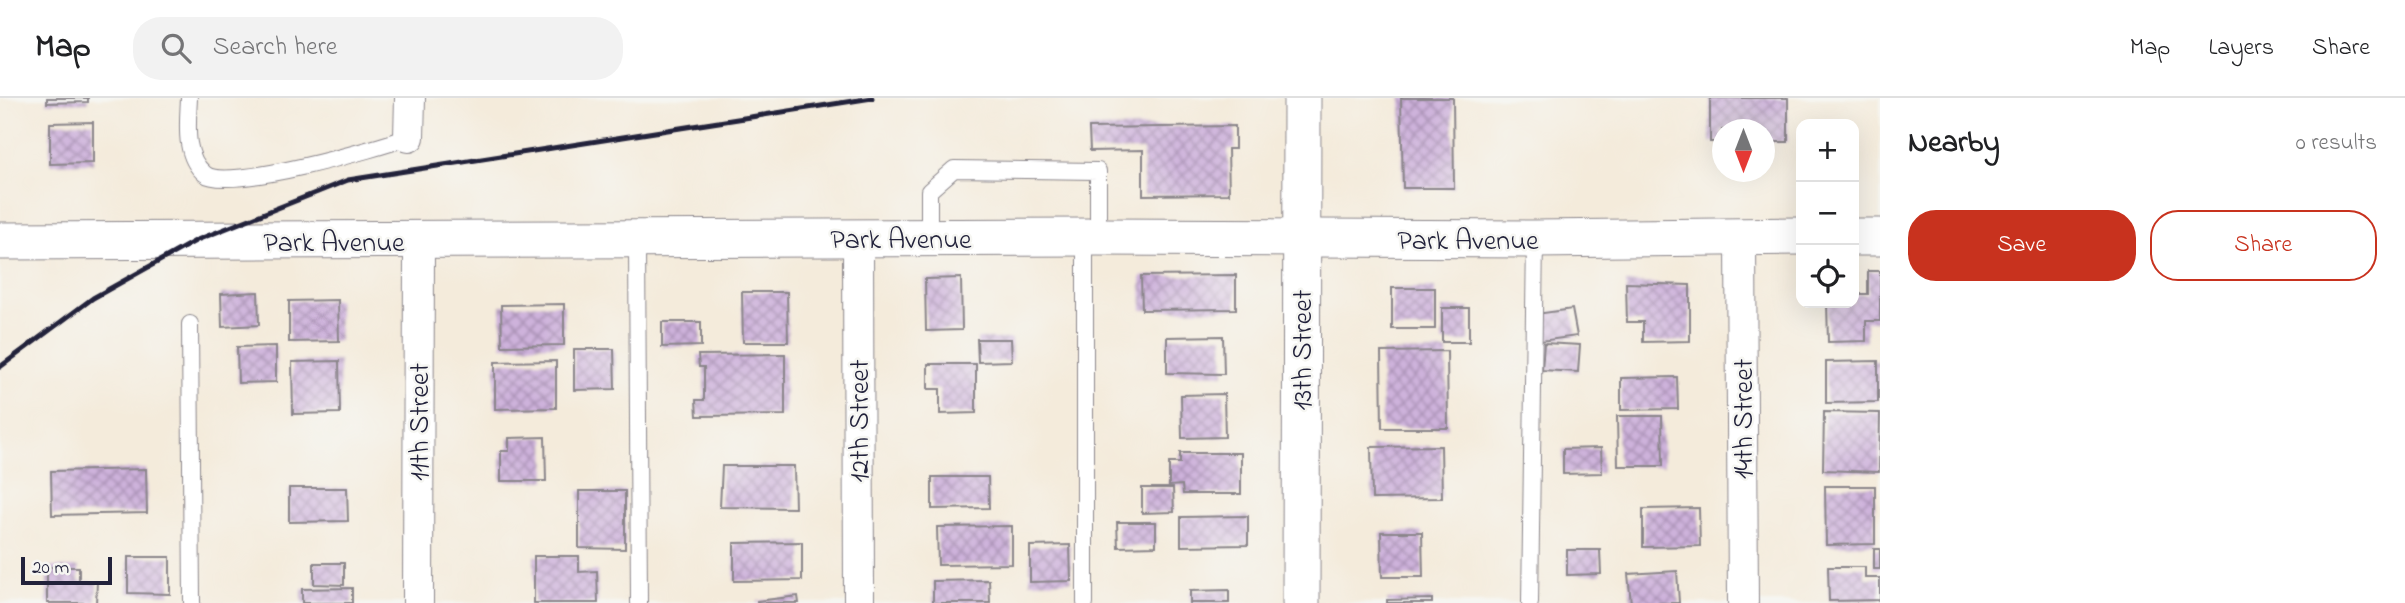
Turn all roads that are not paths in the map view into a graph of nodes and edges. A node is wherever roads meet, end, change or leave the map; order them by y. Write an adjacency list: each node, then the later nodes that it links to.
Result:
1 (188, 98): 4 (lane)
2 (410, 98): 4 (street)
3 (1302, 98): 12 (street, 13th Street)
4 (409, 138)
5 (1741, 236): 6 (street, Park Avenue); 13 (street, Park Avenue); 25 (street, 14th Street)
6 (1796, 236)
7 (1859, 237): 8 (street)
8 (1880, 237)
9 (858, 238): 10 (street, Park Avenue); 14 (street, Park Avenue); 21 (street, 12th Street)
10 (929, 238): 11 (street, Park Avenue); 11 (lane)
11 (1091, 238): 12 (street, Park Avenue); 22 (lane)
12 (1302, 239): 13 (street, Park Avenue); 23 (street, 13th Street)
13 (1535, 239): 24 (lane)
14 (637, 240): 16 (street, Park Avenue); 20 (lane)
15 (0, 241): 16 (street, Park Avenue)
16 (419, 241): 19 (street, 11th Street)
17 (190, 324): 18 (lane)
18 (192, 603)
19 (418, 603)
20 (639, 603)
21 (859, 603)
22 (1085, 603)
23 (1301, 603)
24 (1530, 603)
25 (1744, 603)

